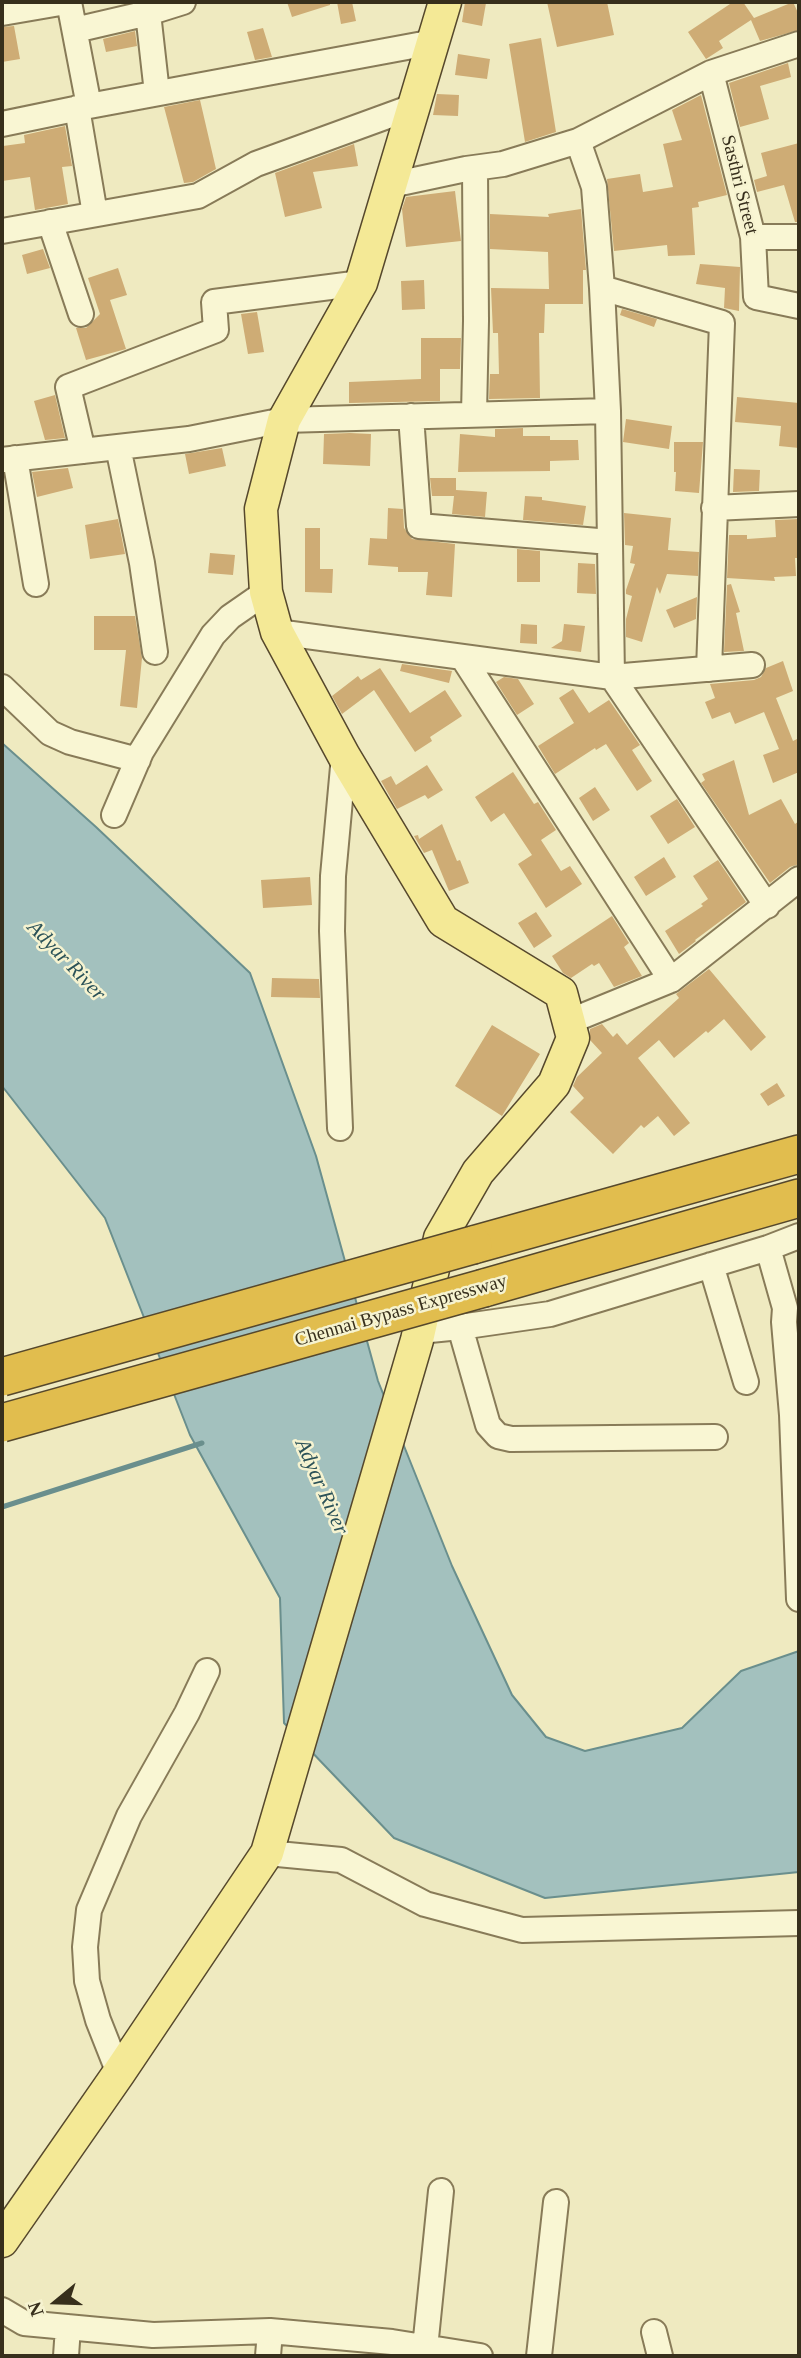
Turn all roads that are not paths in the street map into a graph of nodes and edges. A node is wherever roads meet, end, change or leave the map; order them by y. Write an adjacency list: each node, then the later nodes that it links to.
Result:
1 (68, 2): 5 (street); 7 (street)
2 (183, 2): 6 (street)
3 (445, 2): 8 (main road)
4 (121, 10): 6 (street); 7 (street)
5 (2, 13)
6 (148, 13): 11 (street)
7 (75, 30): 13 (street)
8 (434, 42): 11 (street); 12 (main road)
9 (799, 44): 10 (street)
10 (711, 73): 15 (street); 21 (street, Sasthri Street)
11 (157, 93): 13 (street)
12 (415, 106): 17 (main road); 18 (street)
13 (83, 107): 14 (street); 18 (street)
14 (2, 124)
15 (578, 141): 16 (street); 24 (street)
16 (475, 167): 17 (street); 28 (street)
17 (391, 185): 23 (main road)
18 (96, 214): 19 (street)
19 (50, 222): 20 (street); 26 (street)
20 (2, 230)
21 (753, 237): 22 (street); 25 (street, Sasthri Street)
22 (799, 237)
23 (361, 284): 30 (main road); 32 (street)
24 (601, 288): 27 (street); 35 (street)
25 (799, 306)
26 (81, 314)
27 (608, 411): 28 (street); 36 (street)
28 (474, 414): 29 (street)
29 (411, 416): 30 (street); 36 (street)
30 (284, 420): 31 (street); 38 (main road)
31 (118, 447): 32 (street); 40 (street)
32 (83, 451): 33 (street)
33 (6, 456): 37 (street)
34 (799, 504): 35 (street)
35 (714, 508): 43 (street)
36 (610, 542): 44 (street)
37 (36, 584)
38 (266, 592): 39 (main road); 47 (street)
39 (277, 632): 41 (street); 46 (main road)
40 (155, 652)
41 (463, 658): 44 (street); 50 (street)
42 (752, 665): 43 (street)
43 (709, 669): 44 (street)
44 (612, 677): 49 (street)
45 (2, 687): 47 (street)
46 (344, 756): 51 (main road); 52 (street)
47 (138, 760): 48 (street)
48 (114, 815)
49 (788, 896): 50 (street)
50 (671, 980): 51 (street)
51 (568, 1022): 60 (main road)
52 (341, 1129)
53 (799, 1154): 61 (highway, bridge)
54 (799, 1198): 63 (highway, Chennai Bypass Expressway, bridge)
55 (799, 1236): 56 (street)
56 (768, 1248): 57 (street); 58 (street)
57 (711, 1265): 59 (street); 62 (street)
58 (792, 1317): 65 (street)
59 (460, 1327): 60 (street); 64 (street)
60 (419, 1335): 68 (main road)
61 (2, 1377)
62 (746, 1382)
63 (2, 1423)
64 (715, 1437)
65 (798, 1552): 66 (street)
66 (799, 1600)
67 (207, 1671): 70 (street)
68 (270, 1845): 69 (street); 70 (main road)
69 (799, 1923)
70 (119, 2073): 73 (main road)
71 (441, 2191): 78 (street)
72 (556, 2202): 83 (street)
73 (2, 2241)
74 (2, 2309): 75 (street)
75 (68, 2327): 77 (street); 80 (street)
76 (270, 2331): 77 (street); 79 (street); 81 (street)
77 (152, 2346)
78 (425, 2348): 79 (street); 82 (street)
79 (391, 2349)
80 (66, 2356)
81 (268, 2356)
82 (480, 2356)
83 (540, 2356)

